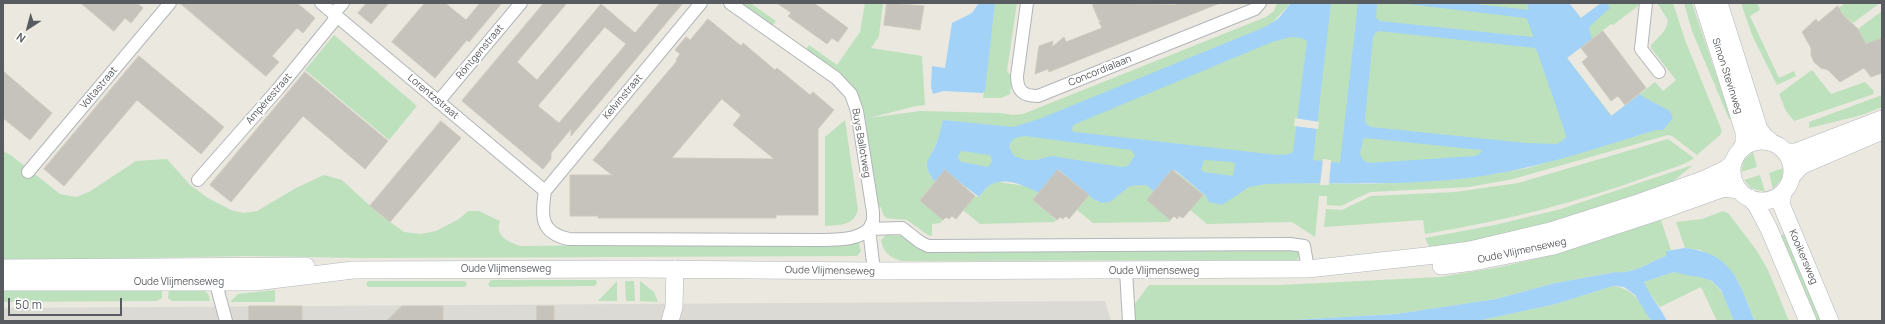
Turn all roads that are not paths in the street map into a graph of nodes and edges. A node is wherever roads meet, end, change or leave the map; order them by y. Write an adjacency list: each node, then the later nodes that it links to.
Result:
1 (170, 3): 20 (street, Voltastraat)
2 (321, 3): 12 (street, Lorentzstraat)
3 (342, 3): 12 (street, Ampèrestraat)
4 (521, 3): 14 (street, Röntgenstraat)
5 (701, 3): 23 (street, Kelvinstraat)
6 (730, 3): 26 (street, Buys Ballotweg)
7 (1027, 3): 8 (street, Concordialaan)
8 (1260, 3)
9 (1646, 3): 13 (street)
10 (1703, 3): 19 (street, Simon Stevinweg)
11 (1719, 3): 17 (street, Simon Stevinweg)
12 (335, 15): 14 (street, Lorentzstraat); 22 (street, Ampèrestraat)
13 (1659, 72)
14 (438, 102): 23 (street, Lorentzstraat)
15 (1882, 119): 18 (street)
16 (1882, 131): 21 (street)
17 (1770, 142): 18 (street); 19 (street)
18 (1786, 152): 21 (street)
19 (1737, 156): 25 (street); 29 (street, Oude Vlijmenseweg)
20 (28, 172)
21 (1792, 176): 24 (street)
22 (198, 180)
23 (544, 191): 26 (street)
24 (1783, 193): 25 (street); 38 (street, Kooikersweg)
25 (1745, 194): 29 (street, Oude Vlijmenseweg); 37 (street, Kooikersweg)
26 (869, 229): 29 (street); 30 (street, Buys Ballotweg)
27 (3, 268): 32 (street, Oude Vlijmenseweg)
28 (676, 269): 30 (street, Oude Vlijmenseweg); 32 (street, Oude Vlijmenseweg); 35 (street)
29 (1313, 269): 31 (street, Oude Vlijmenseweg)
30 (874, 271): 31 (street, Oude Vlijmenseweg)
31 (1126, 271): 36 (street)
32 (214, 274): 33 (street, Oude Vlijmenseweg); 34 (street)
33 (3, 282)
34 (226, 321)
35 (670, 321)
36 (1129, 321)
37 (1808, 321)
38 (1830, 321)

